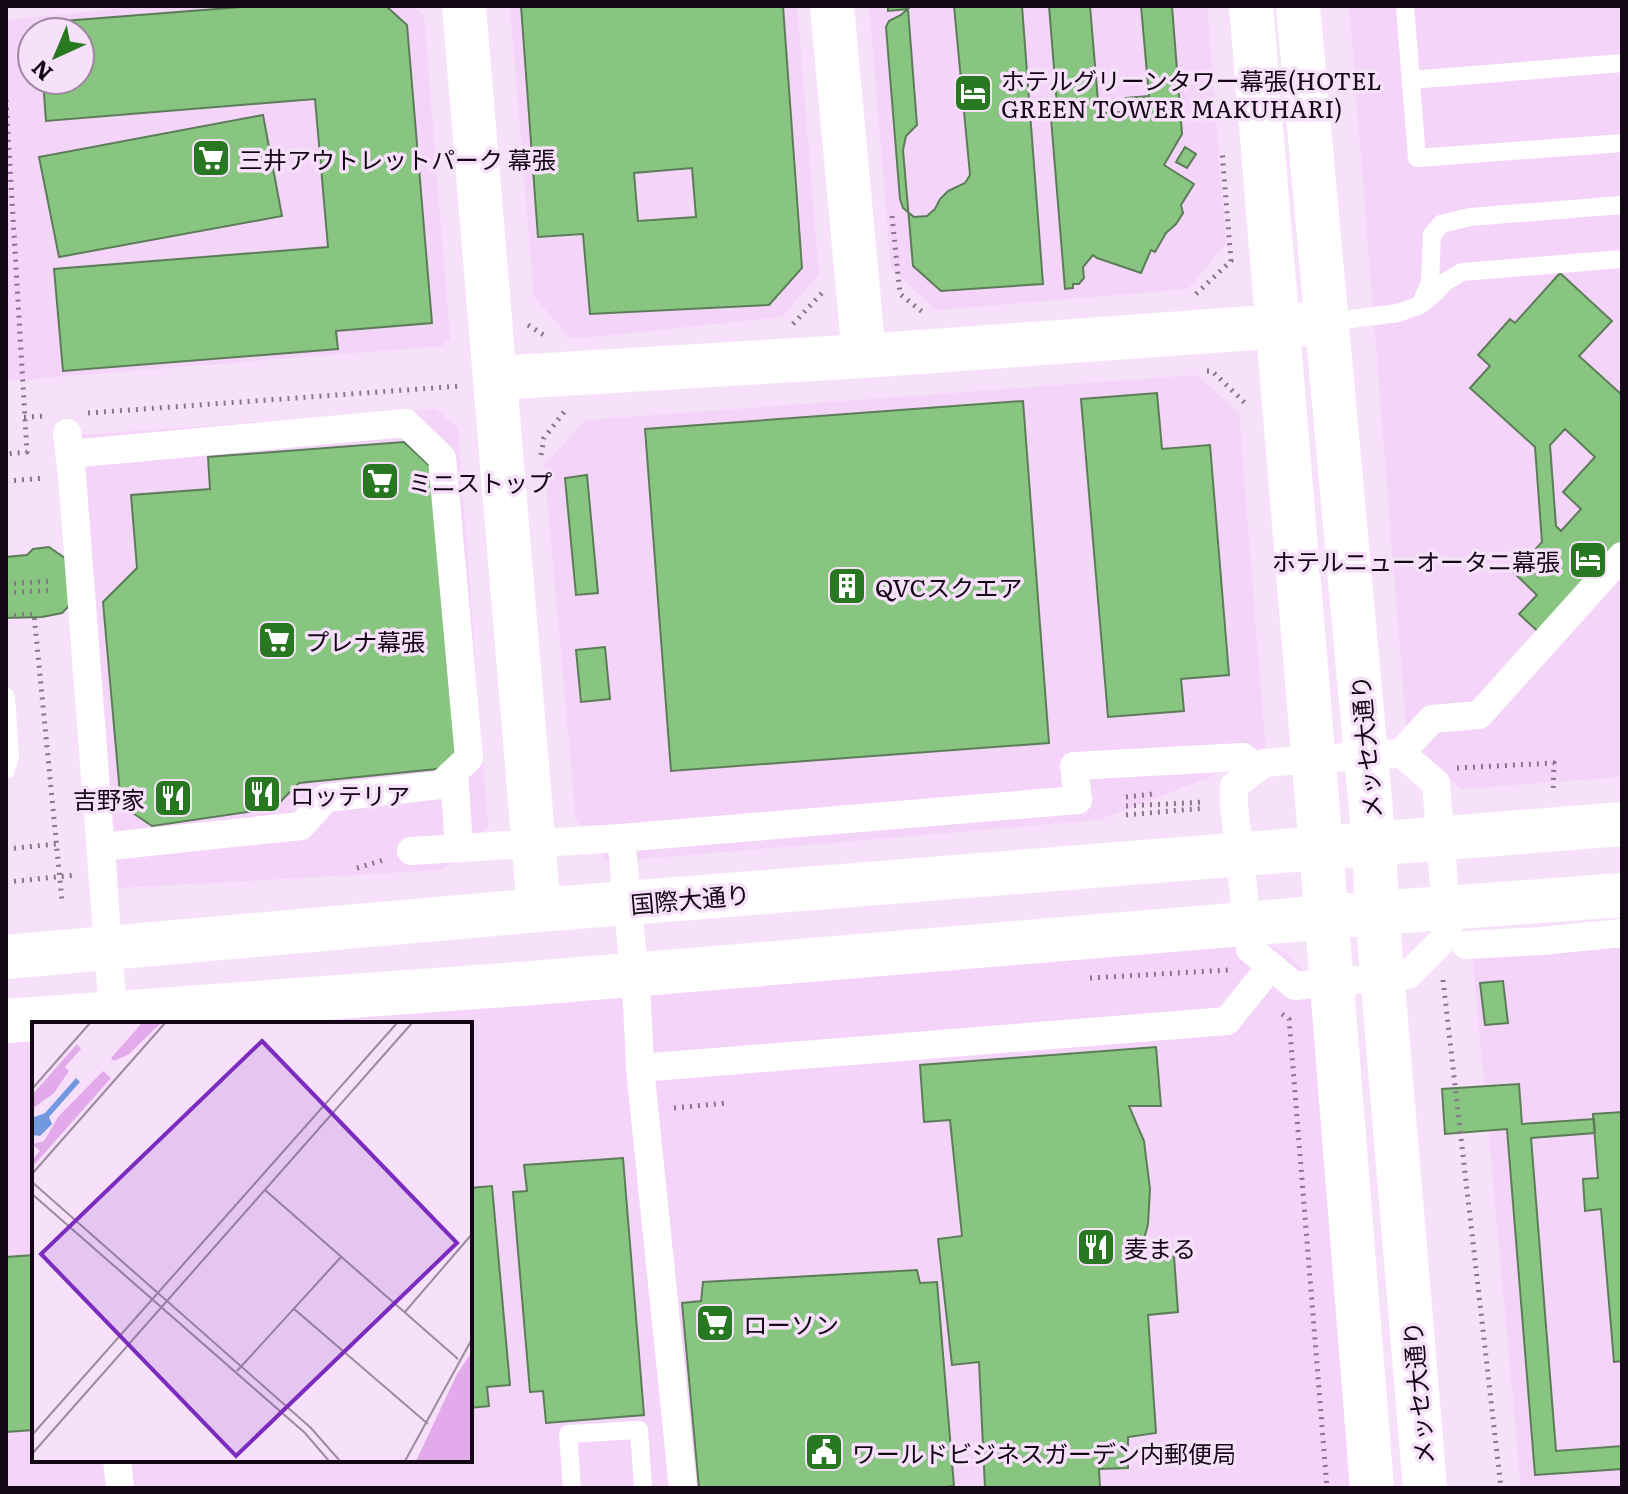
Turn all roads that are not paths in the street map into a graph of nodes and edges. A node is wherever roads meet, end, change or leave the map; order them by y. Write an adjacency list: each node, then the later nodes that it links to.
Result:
1 (464, 6): 15 (street)
2 (832, 6): 14 (street)
3 (1251, 6): 13 (street)
4 (1298, 6): 12 (street, メッセ大通り)
5 (1405, 6): 7 (lane)
6 (1622, 63): 7 (lane)
7 (1411, 80): 8 (lane)
8 (1622, 143)
9 (1622, 205): 11 (lane)
10 (1622, 259): 11 (lane)
11 (1420, 305): 12 (lane)
12 (1326, 322): 13 (street); 24 (street, メッセ大通り)
13 (1278, 326): 14 (street); 26 (street)
14 (864, 356): 15 (street)
15 (478, 382): 30 (street)
16 (1622, 556): 18 (street)
17 (6, 697): 20 (lane)
18 (1411, 762): 19 (street); 34 (street)
19 (1257, 769): 23 (street); 36 (street)
20 (6, 770)
21 (454, 772): 25 (street); 28 (street); 28 (street)
22 (1622, 824): 24 (street, 国際大通り)
23 (621, 838): 25 (street); 39 (street)
24 (1374, 844): 26 (street, 国際大通り); 31 (street, メッセ大通り)
25 (459, 848): 27 (street)
26 (1321, 848): 30 (street, 国際大通り); 32 (street)
27 (411, 851)
28 (102, 860): 38 (street)
29 (1622, 895): 31 (street)
30 (539, 910): 35 (street, 国際大通り)
31 (1377, 913): 32 (street); 46 (street, メッセ大通り)
32 (1327, 918): 37 (street); 45 (street)
33 (1622, 933): 34 (street)
34 (1453, 944): 36 (street)
35 (6, 957)
36 (1271, 966): 39 (street)
37 (6, 1021)
38 (114, 1022)
39 (640, 1068): 44 (street)
40 (117, 1462): 41 (street)
41 (120, 1488)
42 (572, 1488): 43 (lane)
43 (643, 1488)
44 (683, 1488)
45 (1372, 1488)
46 (1425, 1488)

